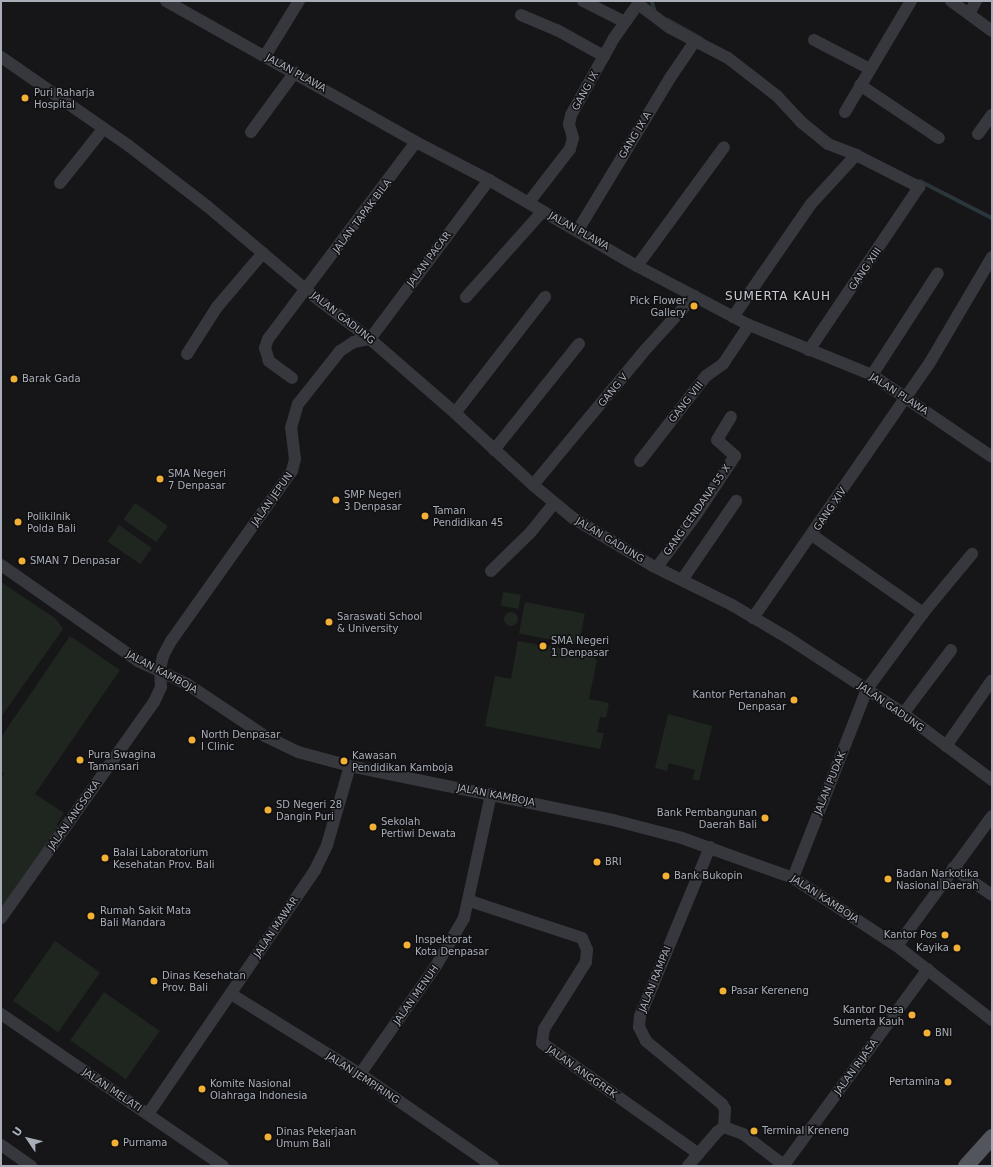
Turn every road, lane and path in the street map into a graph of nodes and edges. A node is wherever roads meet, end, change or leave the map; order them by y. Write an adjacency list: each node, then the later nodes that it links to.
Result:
1 (299, 1): 14 (street)
2 (583, 1): 10 (street)
3 (911, 1): 17 (street)
4 (951, 1): 8 (street)
5 (976, 1): 8 (street)
6 (170, 2): 14 (street, JALAN PLAWA)
7 (639, 2): 10 (street, GANG IX); 13 (street)
8 (969, 14): 11 (street)
9 (521, 15): 15 (street)
10 (625, 22): 15 (street, GANG IX)
11 (992, 31)
12 (814, 40): 17 (street)
13 (695, 41): 28 (street); 33 (street, GANG IX A)
14 (265, 56): 18 (street, JALAN PLAWA)
15 (604, 56): 31 (street, GANG IX)
16 (1, 57): 22 (street, JALAN GADUNG)
17 (870, 69): 19 (street)
18 (295, 72): 23 (street); 26 (street, JALAN PLAWA)
19 (860, 85): 20 (street); 25 (street)
20 (845, 112)
21 (992, 115): 24 (street)
22 (104, 128): 30 (street); 34 (street, JALAN GADUNG)
23 (251, 132)
24 (978, 134)
25 (939, 138)
26 (416, 142): 29 (street, JALAN PLAWA); 38 (street, JALAN TAPAK BILA)
27 (724, 147): 36 (street)
28 (856, 155): 42 (street); 46 (street, GANG XIII)
29 (489, 180): 31 (street, JALAN PLAWA); 44 (street, JALAN PACAR)
30 (60, 183)
31 (529, 202): 32 (street, JALAN PLAWA)
32 (543, 211): 33 (street, JALAN PLAWA); 40 (street)
33 (578, 230): 36 (street, JALAN PLAWA)
34 (263, 253): 38 (street, JALAN GADUNG); 47 (street)
35 (992, 257): 50 (street, GANG XIV)
36 (637, 266): 39 (street, JALAN PLAWA)
37 (938, 273): 48 (street)
38 (305, 288): 44 (street, JALAN GADUNG); 49 (street, JALAN TAPAK BILA)
39 (694, 296): 42 (street, JALAN PLAWA); 56 (street, GANG V)
40 (466, 297)
41 (546, 297): 51 (street)
42 (734, 317): 43 (street, JALAN PLAWA)
43 (748, 326): 46 (street, JALAN PLAWA); 55 (street, GANG VIII)
44 (370, 339): 51 (street, JALAN GADUNG); 68 (street, JALAN JEPUN)
45 (579, 344): 53 (street)
46 (810, 350): 48 (street, JALAN PLAWA)
47 (187, 354)
48 (872, 375): 50 (street, JALAN PLAWA)
49 (292, 378)
50 (905, 398): 54 (street, JALAN PLAWA); 59 (street, GANG XIV)
51 (455, 413): 53 (street, JALAN GADUNG)
52 (731, 417): 62 (street, GANG CENDANA 55 X)
53 (494, 450): 56 (street, JALAN GADUNG)
54 (992, 457)
55 (640, 461)
56 (532, 486): 58 (street, JALAN GADUNG)
57 (736, 501): 64 (street)
58 (554, 503): 62 (street, JALAN GADUNG); 63 (street)
59 (812, 536): 65 (street); 66 (street, GANG XIV)
60 (972, 554): 65 (street)
61 (1, 565): 68 (street, JALAN KAMBOJA)
62 (657, 567): 64 (street, JALAN GADUNG)
63 (491, 571)
64 (682, 580): 66 (street, JALAN GADUNG)
65 (923, 613): 70 (street)
66 (753, 618): 70 (street, JALAN GADUNG)
67 (952, 650): 71 (street)
68 (160, 669): 73 (street, JALAN KAMBOJA); 82 (street, JALAN ANGSOKA)
69 (992, 680): 72 (street)
70 (867, 689): 71 (street, JALAN GADUNG); 79 (street, JALAN PUDAK)
71 (903, 714): 72 (street, JALAN GADUNG)
72 (946, 746): 74 (street, JALAN GADUNG)
73 (350, 766): 75 (street, JALAN KAMBOJA); 85 (street, JALAN MAWAR)
74 (992, 780)
75 (491, 794): 77 (street, JALAN KAMBOJA); 81 (street, JALAN MENUH)
76 (992, 816): 78 (street)
77 (710, 848): 79 (street, JALAN KAMBOJA); 90 (street, JALAN RAMPAI)
78 (953, 868): 80 (street); 83 (street)
79 (793, 878): 83 (street, JALAN KAMBOJA)
80 (992, 895)
81 (470, 901): 88 (street, JALAN MENUH); 93 (street, JALAN ANGGREK)
82 (1, 918)
83 (897, 946): 84 (street, JALAN KAMBOJA)
84 (928, 968): 87 (street, JALAN KAMBOJA); 98 (street, JALAN RIJASA)
85 (231, 994): 88 (street, JALAN JEMPIRING); 89 (street, JALAN MAWAR)
86 (1, 1014): 89 (street, JALAN MELATI)
87 (992, 1020)
88 (360, 1074): 96 (street, JALAN JEMPIRING)
89 (148, 1114): 95 (street, JALAN MELATI)
90 (724, 1127): 93 (street); 98 (street)
91 (992, 1137): 99 (main road)
92 (1, 1145): 94 (street)
93 (699, 1154): 97 (street)
94 (31, 1166)
95 (224, 1166)
96 (493, 1166)
97 (688, 1166)
98 (784, 1166)
99 (966, 1166)

